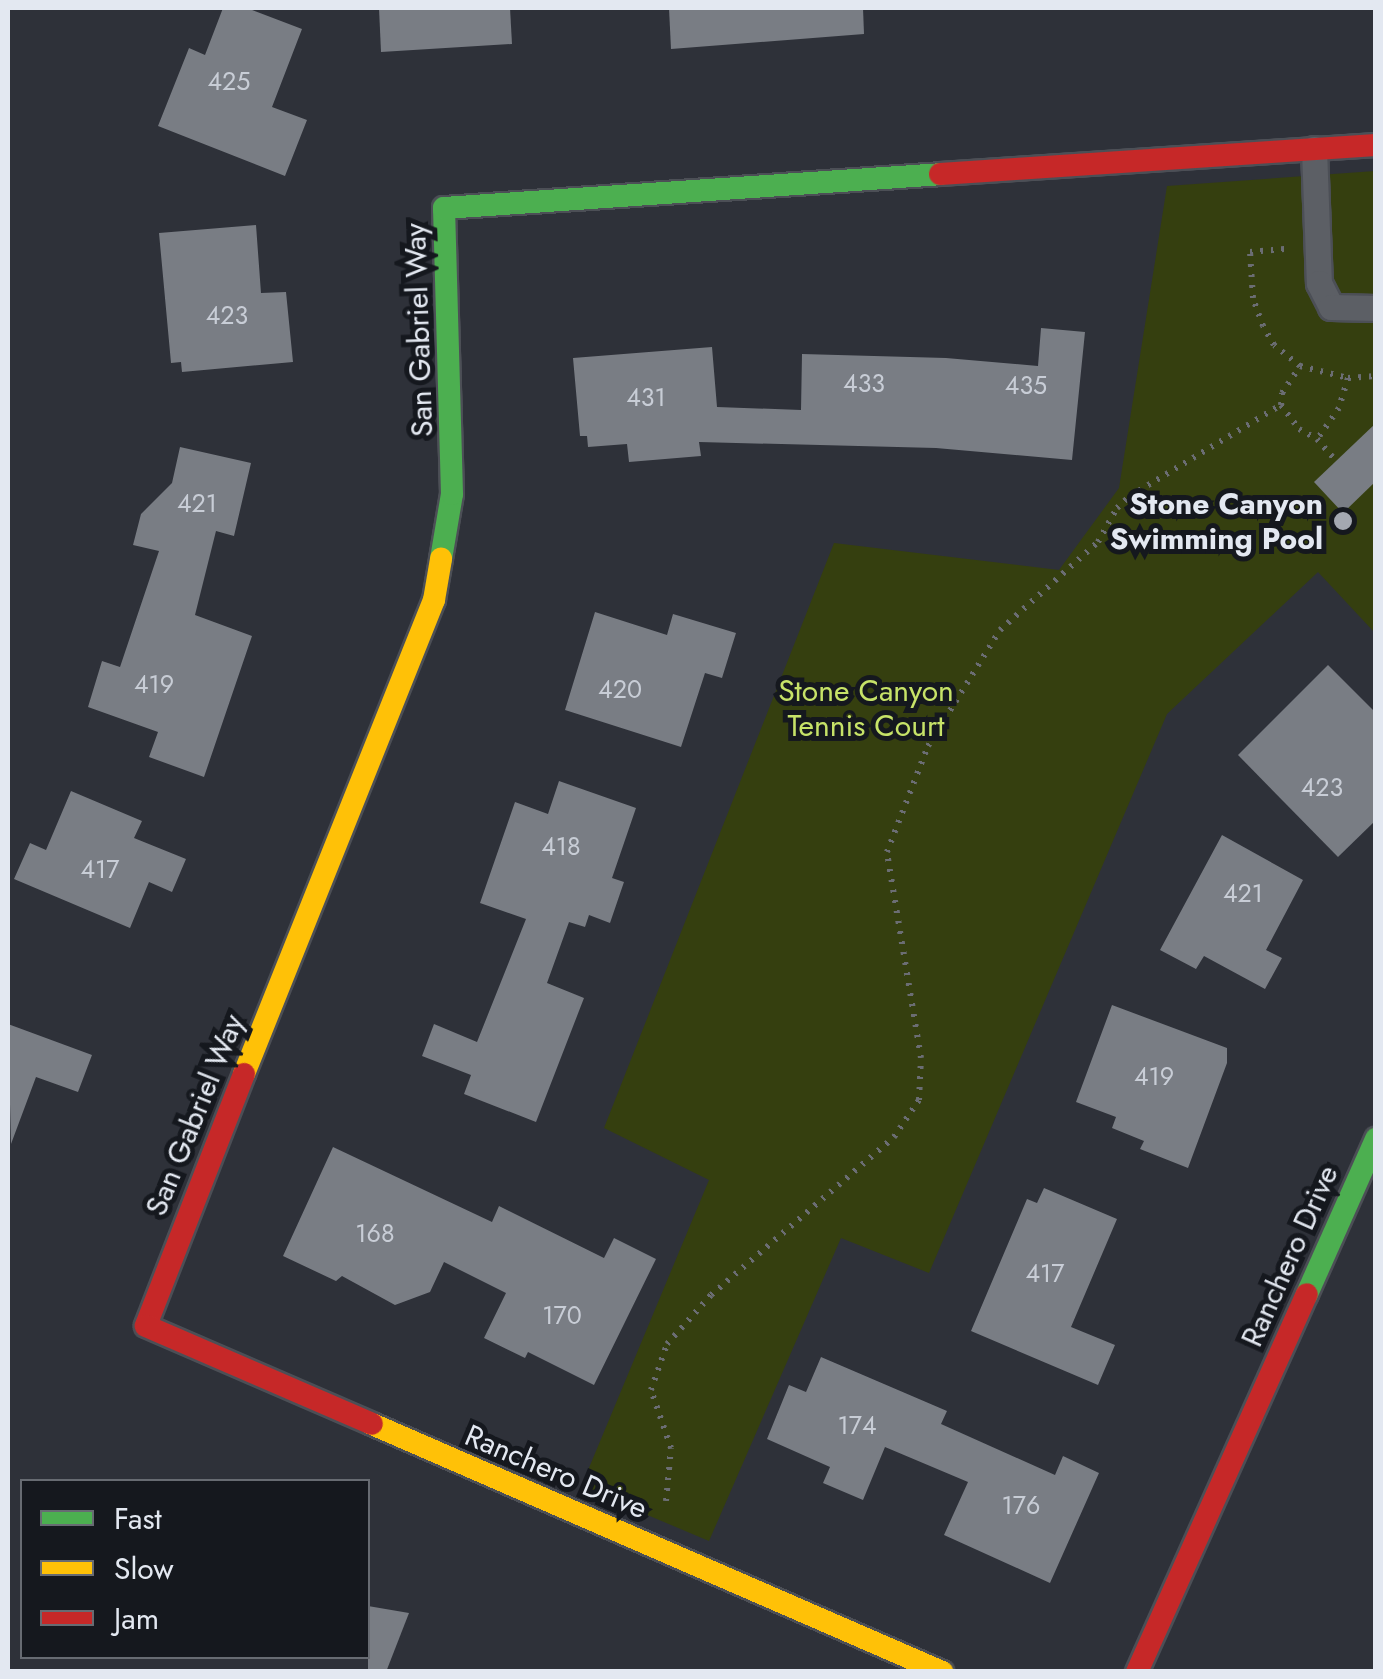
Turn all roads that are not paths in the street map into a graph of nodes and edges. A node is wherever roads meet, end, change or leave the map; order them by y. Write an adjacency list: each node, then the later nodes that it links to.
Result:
1 (1376, 145): 2 (street, San Gabriel Way)
2 (1314, 150): 3 (lane); 5 (street, San Gabriel Way)
3 (1376, 308)
4 (1376, 1139): 7 (street, Ranchero Drive)
5 (146, 1326): 6 (street, Ranchero Drive)
6 (942, 1672)
7 (1137, 1672)

